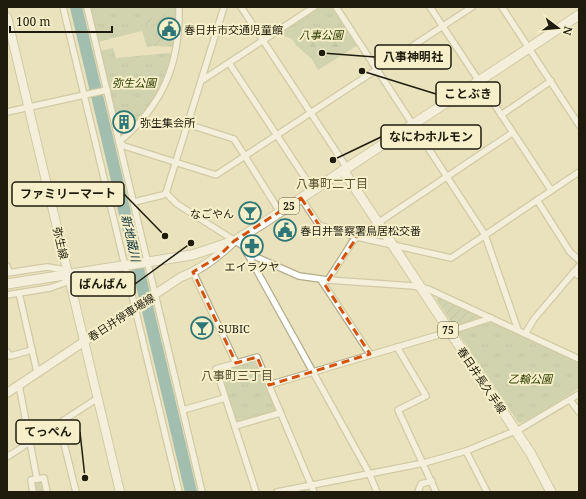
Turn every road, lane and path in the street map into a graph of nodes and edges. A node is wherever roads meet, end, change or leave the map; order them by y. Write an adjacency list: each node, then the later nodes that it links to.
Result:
1 (63, 7): 22 (street)
2 (87, 7): 21 (street)
3 (179, 7): 32 (street)
4 (224, 7): 18 (street)
5 (241, 7): 14 (street)
6 (314, 7): 14 (street)
7 (336, 7): 17 (street)
8 (430, 7): 13 (street)
9 (472, 7): 13 (street)
10 (502, 7): 15 (street)
11 (579, 15): 15 (main road, 25)
12 (7, 17): 23 (street, 弥生線)
13 (443, 27): 17 (street); 19 (street)
14 (263, 40): 16 (street); 25 (street)
15 (528, 48): 19 (main road, 25); 20 (street)
16 (229, 63): 18 (street); 31 (street)
17 (377, 70): 25 (street); 28 (street)
18 (201, 81): 27 (street)
19 (479, 81): 26 (street); 28 (main road, 25)
20 (551, 81): 26 (street); 29 (street)
21 (105, 91): 22 (street); 32 (street)
22 (87, 95): 23 (street); 53 (street)
23 (29, 107): 24 (street); 59 (street, 弥生線)
24 (7, 112)
25 (310, 113): 31 (street); 35 (street)
26 (501, 115): 30 (street)
27 (187, 124): 33 (street); 34 (street)
28 (413, 124): 35 (main road, 25); 37 (street)
29 (579, 125)
30 (512, 133): 37 (street); 39 (street)
31 (276, 136): 33 (street); 38 (street)
32 (119, 142): 34 (street); 43 (street)
33 (245, 156): 34 (street); 44 (street)
34 (176, 162): 40 (street)
35 (345, 169): 38 (main road, 25); 45 (main road, 春日井長久手線 / 75)
36 (579, 172): 39 (street)
37 (447, 177): 45 (street); 46 (street)
38 (313, 190): 41 (main road, 25)
39 (551, 190): 42 (street)
40 (166, 193): 43 (street); 48 (street)
41 (302, 198): 44 (main road, 25); 47 (street)
42 (537, 200): 46 (street); 51 (street)
43 (134, 202): 52 (street)
44 (280, 212): 48 (main road, 25)
45 (377, 222): 47 (street); 49 (main road, 春日井長久手線 / 75)
46 (485, 235): 49 (street); 70 (street)
47 (356, 237): 49 (street); 62 (street)
48 (234, 241): 50 (street); 52 (main road, 25); 56 (street, 春日井停車場線)
49 (392, 245): 64 (main road, 春日井長久手線 / 75)
50 (247, 253): 61 (street); 81 (street)
51 (579, 260)
52 (146, 262): 53 (main road, 25); 67 (street)
53 (127, 265): 59 (main road, 25); 68 (street)
54 (7, 266): 58 (street)
55 (579, 266): 57 (street)
56 (193, 272): 67 (street, 春日井停車場線); 79 (street)
57 (574, 272): 60 (street); 72 (street)
58 (8, 273): 59 (street)
59 (68, 275): 63 (main road, 25); 65 (street); 73 (street, 弥生線)
60 (579, 276)
61 (321, 280): 62 (street); 77 (street)
62 (328, 280): 64 (street)
63 (7, 284)
64 (421, 287): 69 (street); 71 (main road, 春日井長久手線 / 75)
65 (19, 293): 66 (street); 75 (street)
66 (7, 295)
67 (154, 295): 68 (street, 春日井停車場線); 89 (street)
68 (137, 306): 73 (street, 春日井停車場線); 107 (street)
69 (491, 318): 70 (street); 71 (street)
70 (518, 330): 72 (street)
71 (449, 332): 74 (street); 94 (main road, 春日井長久手線 / 75)
72 (526, 334): 78 (street)
73 (84, 341): 80 (street, 春日井停車場線); 86 (street, 弥生線)
74 (397, 347): 77 (street); 98 (street)
75 (32, 350): 76 (street); 80 (street)
76 (7, 352)
77 (370, 354): 81 (street)
78 (579, 359)
79 (236, 363): 83 (street); 87 (street)
80 (37, 372): 82 (street, 春日井停車場線)
81 (313, 372): 83 (street); 99 (street)
82 (19, 385): 84 (street, 春日井停車場線); 95 (street)
83 (268, 385): 91 (street)
84 (7, 392)
85 (579, 394): 88 (street)
86 (98, 398): 92 (street); 106 (street, 弥生線)
87 (225, 398): 89 (street); 93 (street)
88 (570, 400): 90 (street); 94 (street)
89 (183, 410): 108 (street)
90 (579, 412)
91 (280, 413): 93 (street); 102 (street)
92 (59, 423): 95 (street); 105 (street)
93 (235, 426): 109 (street)
94 (516, 430): 96 (street); 116 (main road, 春日井長久手線 / 75)
95 (30, 441): 97 (street); 100 (street)
96 (466, 451): 98 (street); 115 (street)
97 (7, 457)
98 (424, 463): 99 (street); 101 (street)
99 (369, 473): 102 (street); 112 (street)
100 (37, 479): 103 (street); 104 (street)
101 (432, 481): 113 (street); 114 (street)
102 (312, 485): 110 (street); 111 (street)
103 (33, 492)
104 (47, 492)
105 (76, 492)
106 (120, 492)
107 (179, 492)
108 (202, 492)
109 (256, 492)
110 (277, 492)
111 (314, 492)
112 (377, 492)
113 (418, 492)
114 (436, 492)
115 (487, 492)
116 (551, 492)

